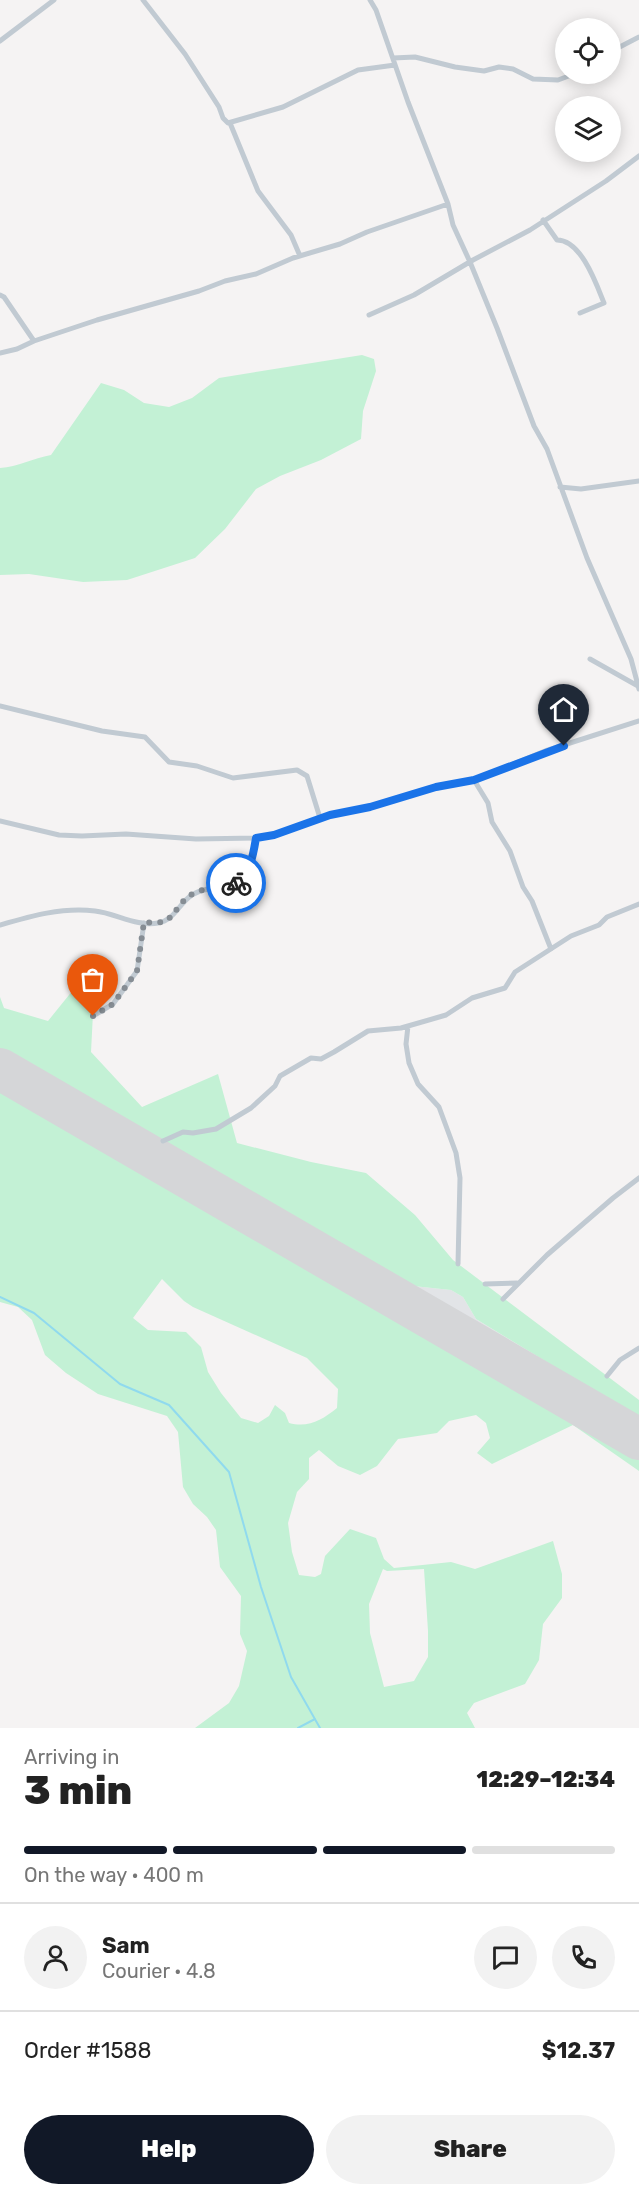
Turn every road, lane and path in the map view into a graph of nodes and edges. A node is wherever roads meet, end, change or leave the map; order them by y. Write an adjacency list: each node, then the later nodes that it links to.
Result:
1 (54, 0): 5 (street)
2 (143, 0): 9 (street)
3 (370, 0): 7 (street)
4 (639, 37): 6 (street)
5 (0, 41)
6 (621, 46)
7 (394, 62): 8 (street); 9 (street); 11 (street)
8 (555, 80)
9 (230, 123): 13 (street)
10 (639, 156): 12 (street)
11 (448, 204): 13 (street); 14 (street)
12 (543, 220): 14 (street); 16 (street)
13 (300, 256): 18 (street)
14 (470, 262): 17 (street); 21 (street)
15 (0, 295): 18 (street)
16 (580, 313)
17 (369, 315)
18 (34, 341): 19 (street)
19 (0, 353)
20 (639, 481): 21 (street)
21 (560, 487): 23 (street)
22 (590, 659): 23 (street)
23 (639, 687)
24 (0, 706): 27 (street)
25 (639, 721): 26 (street)
26 (474, 780): 27 (street); 33 (street)
27 (320, 818): 29 (street)
28 (0, 821): 29 (street)
29 (256, 838): 31 (street)
30 (639, 904): 33 (street)
31 (144, 922): 32 (street); 34 (street)
32 (0, 925)
33 (551, 949): 35 (street)
34 (93, 1016)
35 (408, 1026): 36 (street); 38 (street)
36 (163, 1141)
37 (639, 1178): 39 (street)
38 (458, 1264)
39 (517, 1283): 40 (street); 41 (street)
40 (485, 1284)
41 (503, 1299)
42 (639, 1348): 43 (street)
43 (607, 1376)

